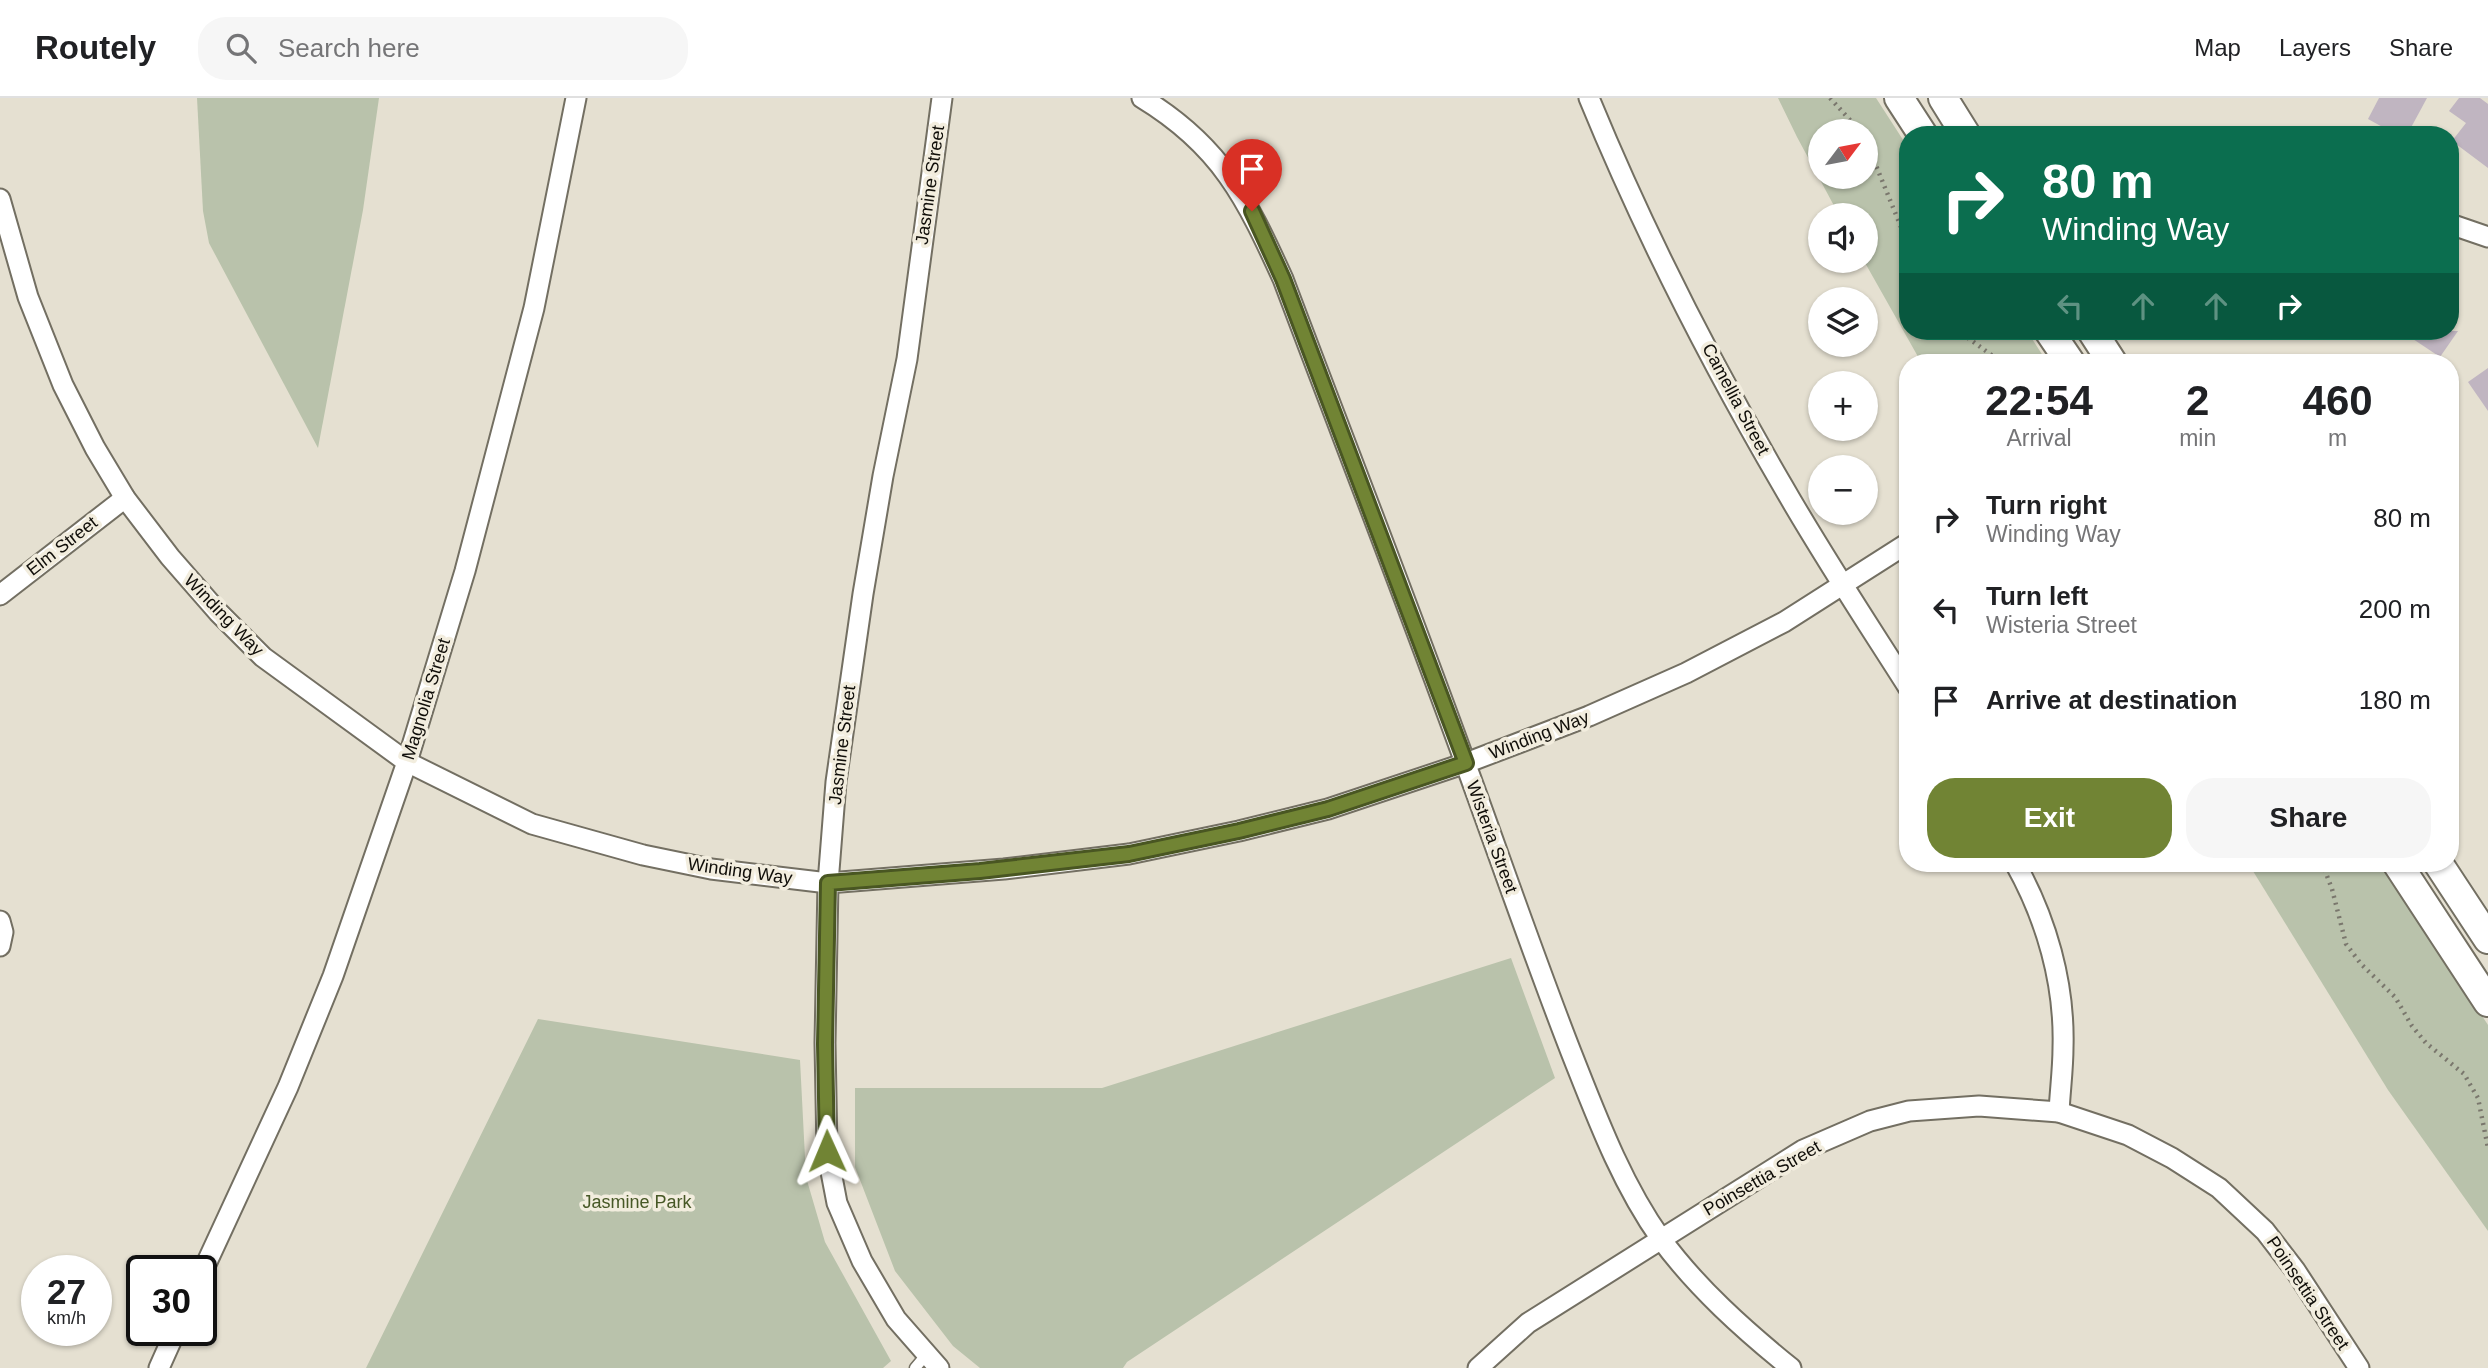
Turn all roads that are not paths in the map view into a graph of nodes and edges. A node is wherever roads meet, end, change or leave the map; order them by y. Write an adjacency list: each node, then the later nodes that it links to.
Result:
1 (576, 98): 17 (street, Magnolia Street)
2 (942, 98): 22 (street, Jasmine Street)
3 (1142, 98): 18 (street, Wisteria Street)
4 (1589, 98): 14 (street, Camellia Street)
5 (1899, 98): 7 (main road)
6 (1943, 98): 8 (main road)
7 (1917, 126)
8 (1960, 126)
9 (0, 199): 12 (street, Winding Way)
10 (2459, 227): 11 (street)
11 (2488, 237)
12 (125, 498): 15 (street, Elm Street); 17 (street, Winding Way)
13 (1899, 549): 14 (street, Winding Way)
14 (1843, 585): 16 (street, Camellia Street); 18 (street, Winding Way)
15 (0, 595)
16 (1899, 673)
17 (407, 762): 22 (street, Winding Way); 29 (street, Magnolia Street)
18 (1466, 763): 22 (street, Winding Way); 28 (street, Wisteria Street)
19 (2020, 872): 27 (street)
20 (2403, 872): 26 (main road)
21 (2444, 872): 24 (main road)
22 (828, 883): 31 (street, Jasmine Street)
23 (0, 921): 25 (street)
24 (2488, 939)
25 (0, 946)
26 (2488, 1002)
27 (2059, 1112): 28 (street, Poinsettia Street); 35 (street, Poinsettia Street)
28 (1661, 1238): 33 (street, Poinsettia Street); 34 (street, Wisteria Street)
29 (210, 1255)
30 (169, 1346): 32 (street)
31 (927, 1363)
32 (159, 1368)
33 (1478, 1368)
34 (1791, 1368)
35 (2359, 1368)

